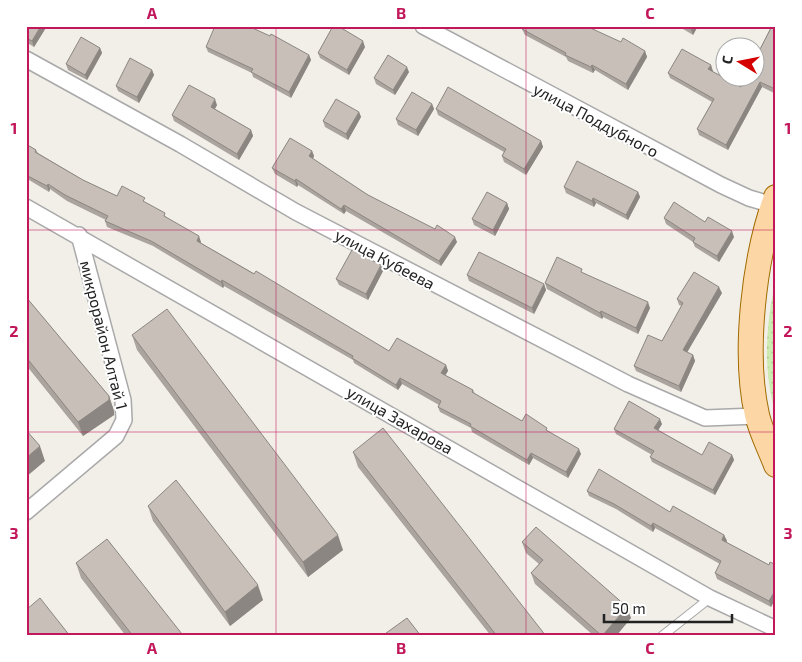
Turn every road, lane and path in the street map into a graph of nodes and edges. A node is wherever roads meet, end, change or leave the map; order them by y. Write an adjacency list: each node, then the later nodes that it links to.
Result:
1 (423, 26): 3 (street, улица Поддубного)
2 (26, 59): 6 (street, улица Кубеева)
3 (774, 201): 6 (main road)
4 (26, 207): 5 (street, улица Захарова)
5 (79, 235): 8 (street, микрорайон Алтай 1); 9 (street, улица Захарова)
6 (757, 416): 7 (main road)
7 (776, 465)
8 (26, 512)
9 (710, 598): 10 (street, улица Захарова); 11 (lane)
10 (776, 629)
11 (662, 636)

